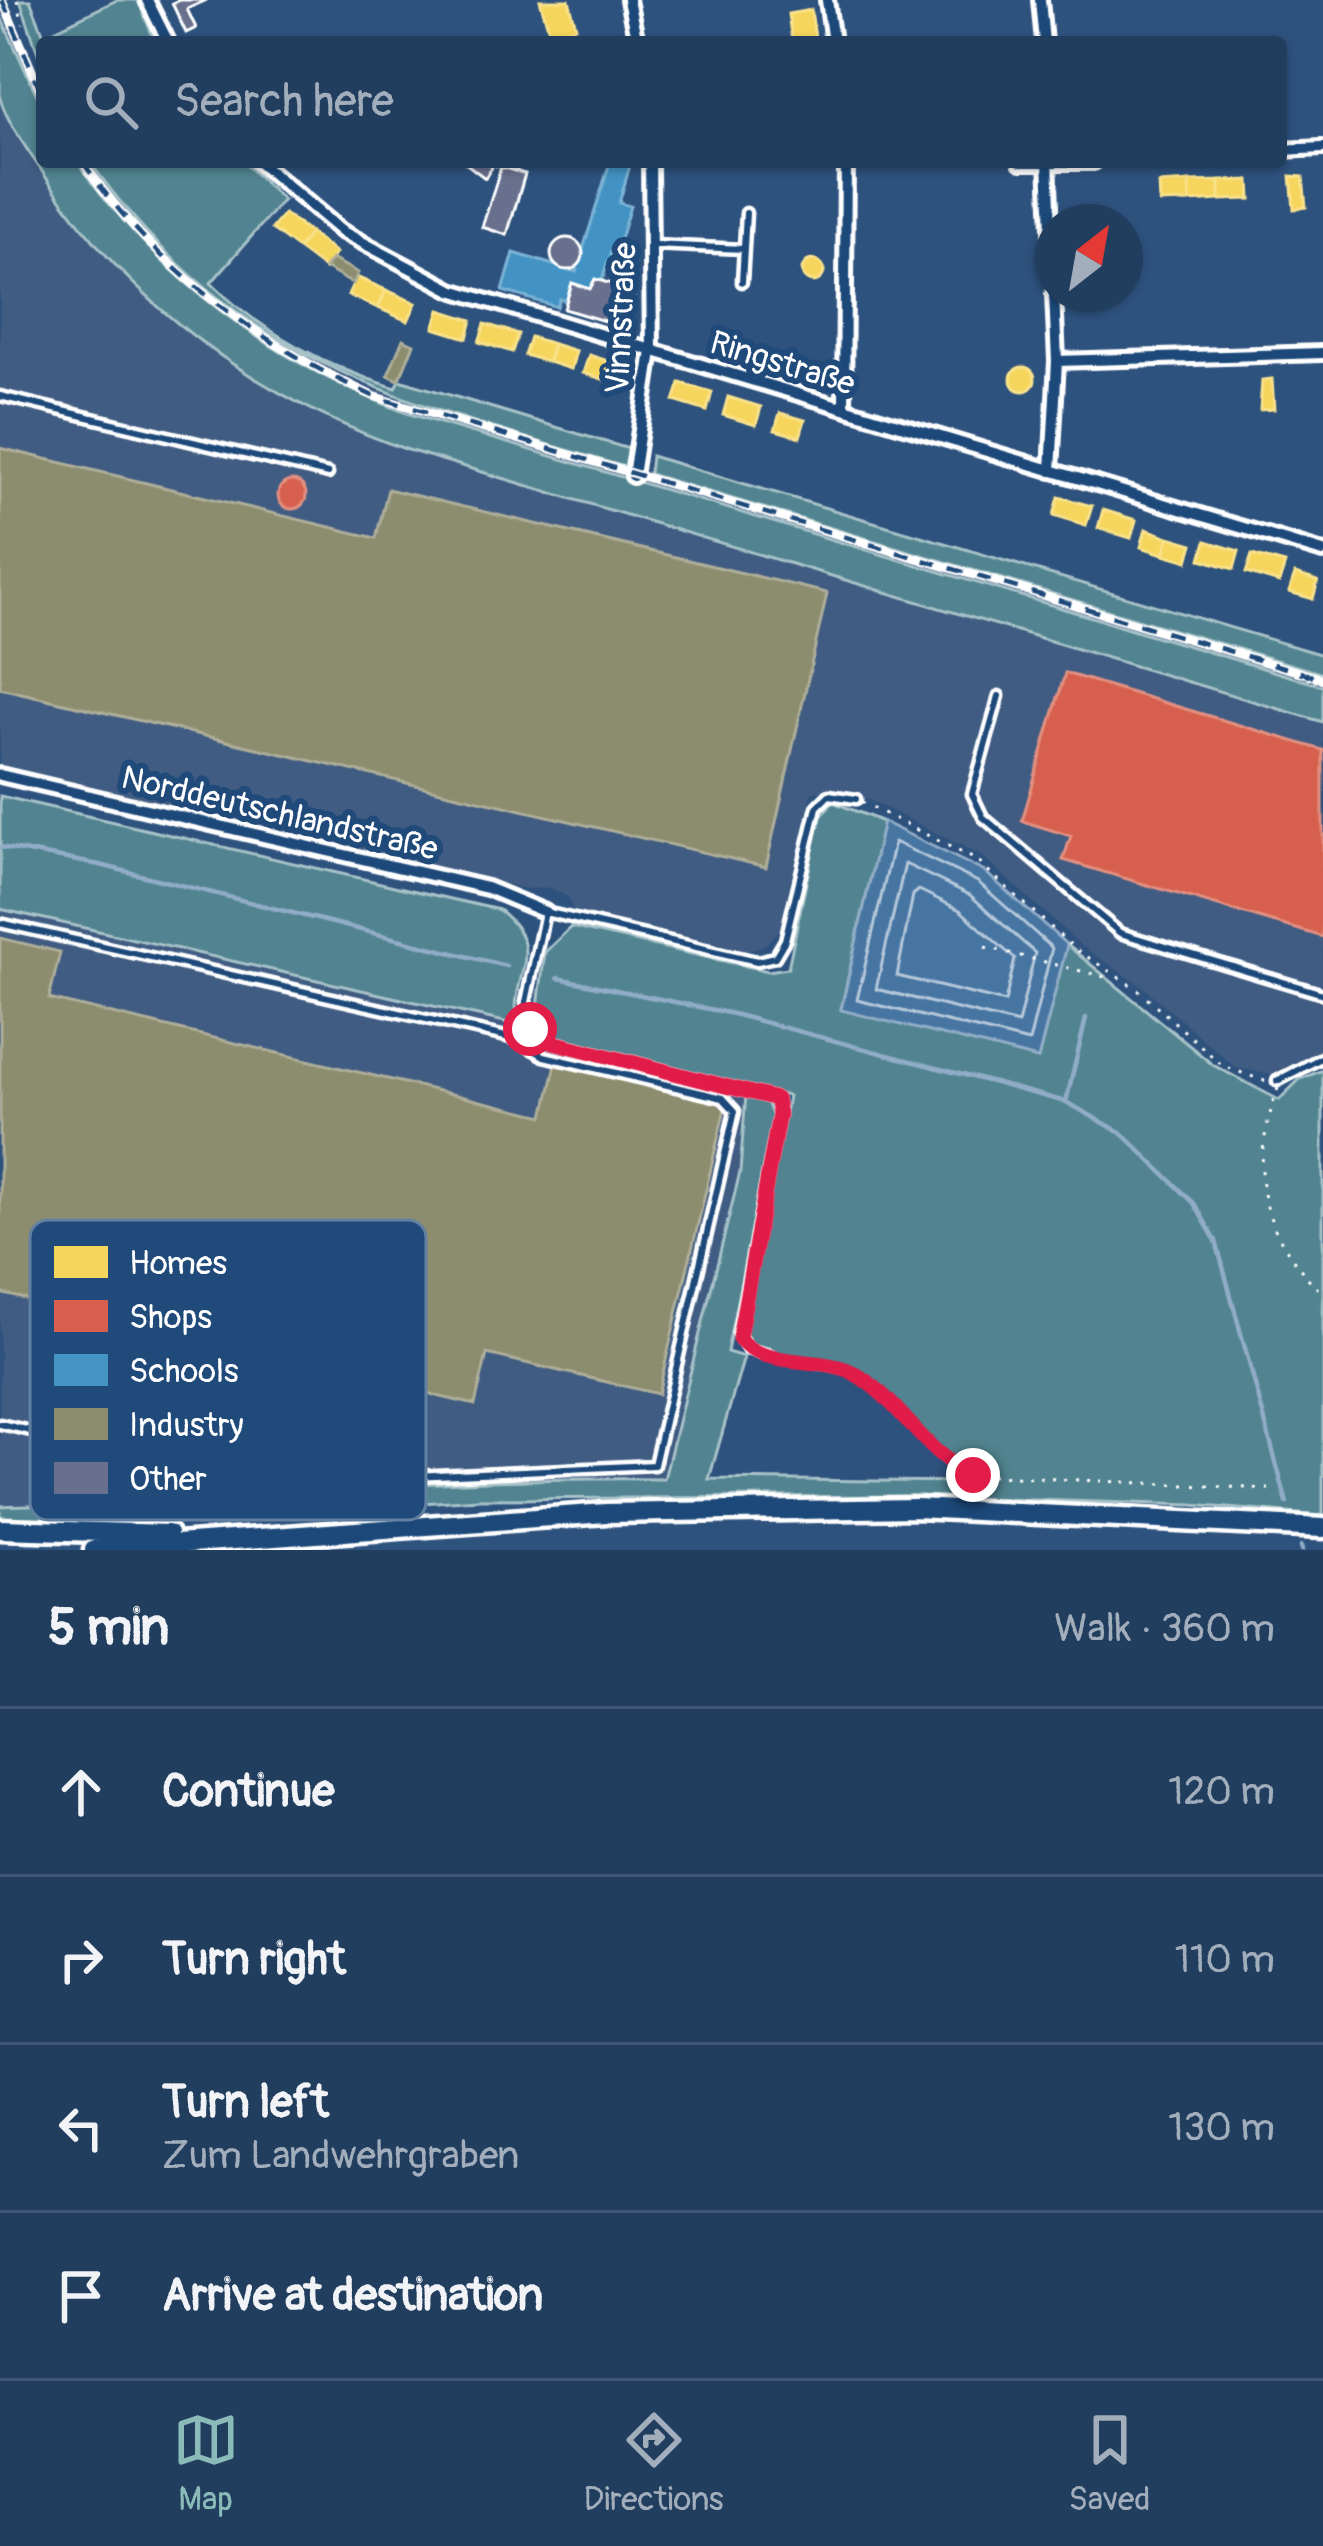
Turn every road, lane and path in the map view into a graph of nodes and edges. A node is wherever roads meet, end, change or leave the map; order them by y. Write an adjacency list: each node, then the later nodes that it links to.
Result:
1 (17, 0): 6 (path)
2 (147, 0): 7 (street)
3 (628, 0): 8 (street)
4 (827, 0): 9 (street)
5 (1040, 0): 10 (street)
6 (22, 24)
7 (165, 36)
8 (636, 36)
9 (832, 36)
10 (1043, 36)
11 (1323, 148): 12 (street)
12 (1287, 150)
13 (266, 168): 23 (street, Ringstraße)
14 (650, 168): 19 (street, Vinnstraße)
15 (846, 168): 27 (street)
16 (1048, 168): 17 (street)
17 (1050, 204)
18 (746, 214): 20 (lane)
19 (652, 245): 20 (lane); 23 (street, Vinnstraße)
20 (744, 249): 21 (lane)
21 (742, 282)
22 (1055, 312): 25 (street)
23 (652, 351): 27 (street, Ringstraße); 30 (street, Vinnstraße)
24 (1323, 353): 25 (street)
25 (1057, 361): 28 (street)
26 (0, 396): 29 (lane)
27 (844, 408): 28 (street, Ringstraße)
28 (1051, 471): 31 (street, Ringstraße)
29 (328, 474)
30 (633, 476)
31 (1323, 552)
32 (999, 696): 39 (lane)
33 (0, 775): 35 (street, Norddeutschlandstraße)
34 (856, 800): 35 (lane); 41 (path)
35 (545, 912): 43 (lane)
36 (0, 923): 46 (lane)
37 (985, 947): 38 (path)
38 (1105, 977)
39 (1323, 994)
40 (1323, 1058): 41 (lane)
41 (1277, 1081): 42 (path)
42 (1323, 1294)
43 (770, 1355): 47 (path)
44 (0, 1424): 45 (lane)
45 (30, 1431)
46 (426, 1476)
47 (1269, 1489)
48 (1323, 1528): 50 (highway)
49 (0, 1529): 50 (highway)
50 (214, 1538): 51 (highway); 52 (highway)
51 (94, 1550)
52 (179, 1550)

